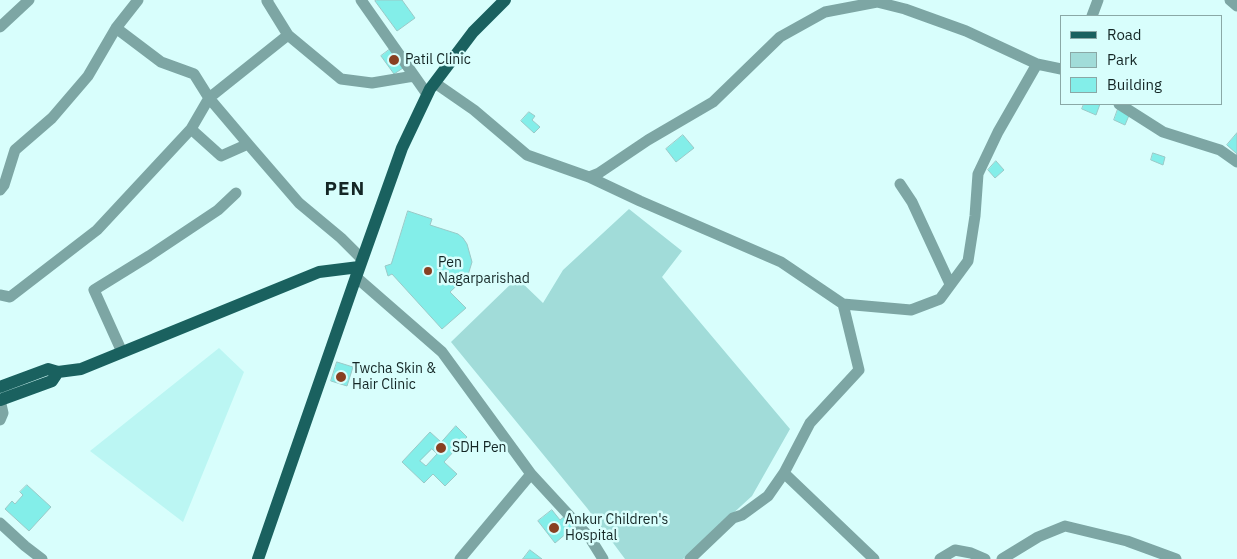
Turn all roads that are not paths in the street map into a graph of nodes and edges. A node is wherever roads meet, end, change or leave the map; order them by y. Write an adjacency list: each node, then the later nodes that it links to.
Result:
1 (138, 0): 11 (street)
2 (268, 0): 12 (street)
3 (361, 0): 15 (street)
4 (505, 0): 16 (main road)
5 (1098, 0): 9 (street)
6 (1230, 0): 8 (street)
7 (23, 2): 10 (street)
8 (1237, 6)
9 (1092, 15)
10 (0, 27)
11 (116, 28): 18 (street); 25 (street)
12 (288, 35): 15 (street); 18 (street)
13 (1037, 64): 14 (street); 23 (street); 28 (street)
14 (1060, 69)
15 (414, 76): 17 (street)
16 (435, 83): 17 (main road); 23 (street)
17 (427, 94): 27 (main road)
18 (209, 98): 20 (street); 21 (street)
19 (1121, 105): 22 (street)
20 (191, 129): 21 (street); 29 (street)
21 (248, 144): 27 (street)
22 (1237, 162)
23 (589, 177): 30 (street)
24 (900, 184): 28 (street)
25 (0, 190)
26 (236, 193): 31 (street)
27 (359, 268): 31 (main road); 37 (street); 40 (main road)
28 (950, 284): 30 (street)
29 (0, 294)
30 (843, 304): 36 (street)
31 (122, 352): 32 (main road)
32 (58, 372): 33 (main road); 34 (main road)
33 (0, 387)
34 (0, 400): 35 (street)
35 (0, 420)
36 (784, 473): 43 (street); 44 (street)
37 (531, 474): 41 (street); 42 (street)
38 (0, 522): 39 (street)
39 (42, 559)
40 (258, 559)
41 (460, 559)
42 (603, 559)
43 (690, 559)
44 (874, 559)
45 (940, 559): 46 (street)
46 (985, 559)
47 (1002, 559): 48 (street)
48 (1176, 559)

